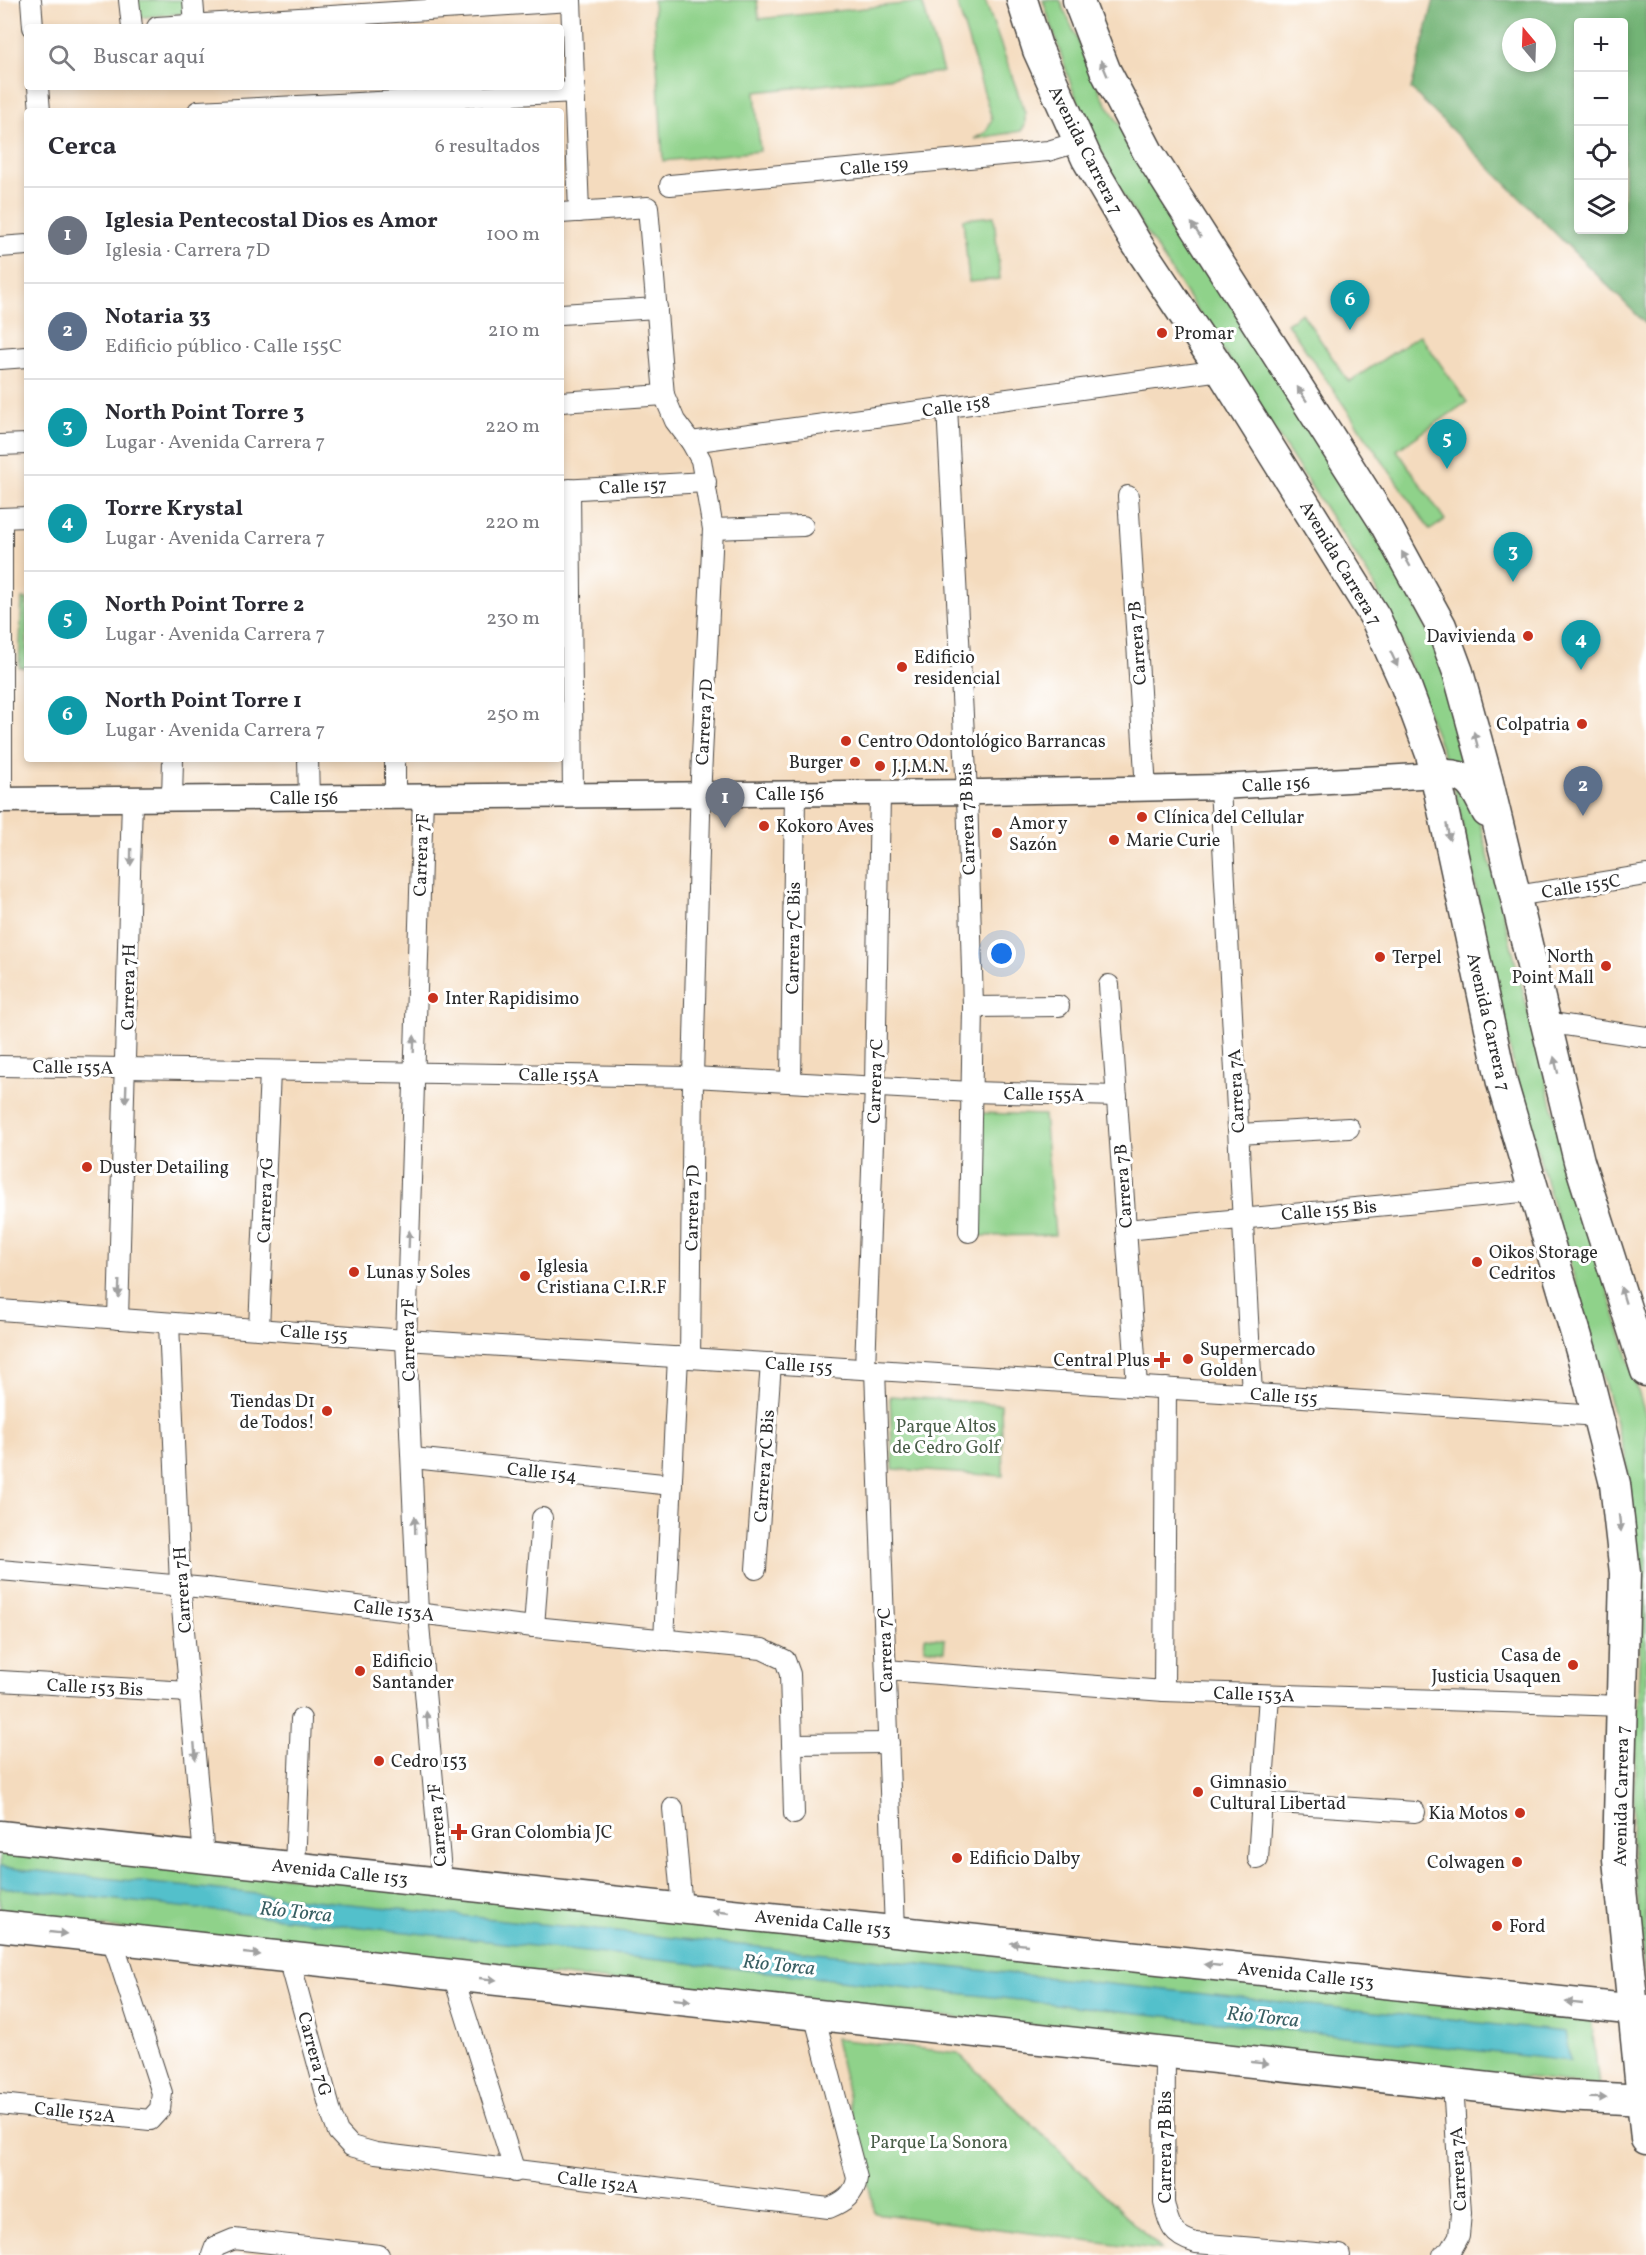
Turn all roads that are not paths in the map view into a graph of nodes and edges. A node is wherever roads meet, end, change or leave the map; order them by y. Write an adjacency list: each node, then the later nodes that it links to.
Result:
1 (31, 0): 8 (street)
2 (129, 0): 9 (street)
3 (193, 0): 10 (street)
4 (571, 0): 7 (street); 13 (street)
5 (1022, 0): 16 (main road, Avenida Carrera 7)
6 (1078, 0): 56 (main road, one-way to 6)
7 (510, 2): 11 (street)
8 (33, 24)
9 (132, 24)
10 (195, 24)
11 (209, 24)
12 (38, 90): 14 (street)
13 (575, 92): 15 (street); 18 (street)
14 (40, 108)
15 (258, 108)
16 (1078, 142): 17 (street, Calle 159); 25 (main road, Avenida Carrera 7)
17 (670, 185)
18 (570, 212): 21 (street, Carrera 7D)
19 (24, 245): 20 (street)
20 (0, 247)
21 (657, 308): 22 (street); 26 (street, Carrera 7D)
22 (564, 314)
23 (24, 357): 24 (street)
24 (0, 359)
25 (1221, 370): 28 (street, Calle 158); 42 (main road, Avenida Carrera 7, one-way to 42)
26 (664, 395): 27 (street); 29 (street, Carrera 7D)
27 (564, 402)
28 (947, 407): 29 (street, Calle 158); 46 (street, Carrera 7B Bis)
29 (692, 442): 32 (street, Carrera 7D)
30 (24, 444): 31 (street)
31 (0, 446)
32 (706, 482): 33 (street, Calle 157); 38 (street, Carrera 7D)
33 (566, 489): 49 (street)
34 (1128, 496): 44 (street, Carrera 7B)
35 (24, 517): 36 (street)
36 (1, 518): 55 (street)
37 (803, 526): 38 (street)
38 (713, 529): 47 (street, Carrera 7D)
39 (172, 762): 54 (street)
40 (308, 762): 52 (street)
41 (395, 762): 50 (street, Carrera 7F)
42 (1437, 775): 43 (street, Calle 156); 56 (main road); 75 (main road, Avenida Carrera 7, one-way to 75)
43 (1220, 787): 44 (street, Calle 156); 74 (street, Carrera 7A)
44 (1146, 790): 46 (street, Calle 156)
45 (880, 793): 46 (street, Calle 156); 48 (street, Calle 156); 70 (street, Carrera 7C)
46 (967, 793): 61 (street, Carrera 7B Bis)
47 (700, 794): 48 (street, Calle 156); 49 (street, Calle 156); 68 (street, Carrera 7D)
48 (795, 794): 69 (street, Carrera 7C Bis)
49 (573, 796): 51 (street, Calle 156)
50 (395, 797): 51 (street, Calle 156); 52 (street, Calle 156)
51 (423, 797): 67 (street, Carrera 7F, one-way to 51)
52 (309, 798): 54 (street, Calle 156)
53 (132, 799): 54 (street, Calle 156); 55 (street, Calle 156); 65 (street, Carrera 7H, one-way to 65)
54 (172, 799)
55 (1, 800)
56 (1507, 862): 58 (main road)
57 (1646, 875): 58 (street, Calle 155C)
58 (1516, 896): 62 (main road)
59 (1109, 985): 72 (street, Carrera 7B)
60 (1059, 1006): 61 (street)
61 (973, 1007): 71 (street, Carrera 7B Bis)
62 (1545, 1022): 63 (street); 87 (main road, one-way to 62)
63 (1646, 1037)
64 (0, 1066): 65 (street, Calle 155A)
65 (127, 1068): 66 (street, Calle 155A); 80 (street, Carrera 7H, one-way to 80)
66 (270, 1071): 67 (street, Calle 155A); 82 (street, Carrera 7G)
67 (413, 1072): 68 (street, Calle 155A); 83 (street, Carrera 7F, one-way to 67)
68 (693, 1077): 69 (street, Calle 155A); 84 (street, Carrera 7D)
69 (791, 1081): 70 (street, Calle 155A)
70 (875, 1085): 71 (street, Calle 155A); 86 (street, Carrera 7C)
71 (972, 1092): 72 (street, Calle 155A); 78 (street, Carrera 7B Bis)
72 (1117, 1096): 77 (street, Carrera 7B)
73 (1349, 1128): 74 (street)
74 (1239, 1134): 76 (street, Carrera 7A)
75 (1532, 1191): 76 (street, Calle 155 Bis); 91 (main road, Avenida Carrera 7)
76 (1243, 1218): 77 (street, Calle 155 Bis); 90 (street, Carrera 7A)
77 (1126, 1230): 88 (street, Carrera 7B)
78 (969, 1232)
79 (0, 1310): 80 (street, Calle 155)
80 (118, 1319): 81 (street, Calle 155)
81 (170, 1323): 82 (street, Calle 155); 97 (street, Carrera 7H)
82 (259, 1329): 83 (street, Calle 155)
83 (406, 1340): 84 (street, Calle 155); 92 (street, Carrera 7F)
84 (684, 1357): 85 (street, Calle 155); 93 (street, Carrera 7D)
85 (771, 1363): 86 (street, Calle 155); 95 (street, Carrera 7C Bis)
86 (870, 1369): 88 (street, Calle 155); 101 (street, Carrera 7C)
87 (1646, 1371)
88 (1137, 1386): 89 (street, Calle 155)
89 (1166, 1388): 90 (street, Calle 155); 103 (street)
90 (1252, 1394): 91 (street, Calle 155)
91 (1599, 1416): 106 (main road, Avenida Carrera 7, one-way to 106)
92 (413, 1458): 93 (street, Calle 154); 98 (street, Carrera 7F, one-way to 92)
93 (672, 1485): 100 (street, Carrera 7D)
94 (542, 1518): 99 (street)
95 (756, 1569)
96 (0, 1570): 97 (street, Calle 153A)
97 (180, 1585): 98 (street, Calle 153A); 104 (street, Carrera 7H)
98 (417, 1613): 99 (street, Calle 153A); 118 (street, Carrera 7F, one-way to 98)
99 (534, 1627): 100 (street, Calle 153A)
100 (664, 1640): 109 (street, Calle 153A)
101 (886, 1670): 103 (street, Calle 153A); 108 (street, Carrera 7C)
102 (0, 1681): 104 (street, Calle 153 Bis)
103 (1164, 1691): 105 (street, Calle 153A)
104 (189, 1692): 115 (street, Carrera 7H, one-way to 115)
105 (1269, 1695): 106 (street, Calle 153A); 110 (street)
106 (1623, 1706): 125 (main road, Avenida Carrera 7)
107 (300, 1719): 117 (street)
108 (889, 1743): 109 (street); 121 (street, Carrera 7C)
109 (793, 1744): 113 (street)
110 (1262, 1802): 112 (street); 116 (street)
111 (673, 1808): 119 (street)
112 (1415, 1812)
113 (794, 1814)
114 (0, 1836): 115 (main road, Avenida Calle 153)
115 (204, 1857): 117 (main road, Avenida Calle 153)
116 (1258, 1859)
117 (295, 1867): 118 (main road, Avenida Calle 153)
118 (442, 1883): 119 (main road, Avenida Calle 153)
119 (682, 1908): 121 (main road, Avenida Calle 153, one-way to 119)
120 (0, 1926): 122 (main road, one-way to 122)
121 (895, 1931): 125 (main road, Avenida Calle 153, one-way to 121)
122 (112, 1939): 123 (main road, one-way to 123); 130 (street, Calle 152A)
123 (289, 1958): 124 (main road); 132 (street, Carrera 7G)
124 (453, 1975): 126 (main road, one-way to 126); 133 (street)
125 (1639, 2010): 129 (main road, Avenida Carrera 7)
126 (814, 2014): 127 (main road); 133 (street, Calle 152A)
127 (1165, 2053): 128 (main road, one-way to 128); 137 (street, Carrera 7B Bis)
128 (1454, 2084): 129 (main road, one-way to 129); 135 (street, Carrera 7A)
129 (1644, 2099): 131 (main road, Avenida Carrera 7)
130 (0, 2104)
131 (1646, 2139)
132 (351, 2146): 133 (street, Calle 152A)
133 (515, 2172)
134 (214, 2251): 136 (street)
135 (1446, 2253)
136 (373, 2255)
137 (1340, 2255)

